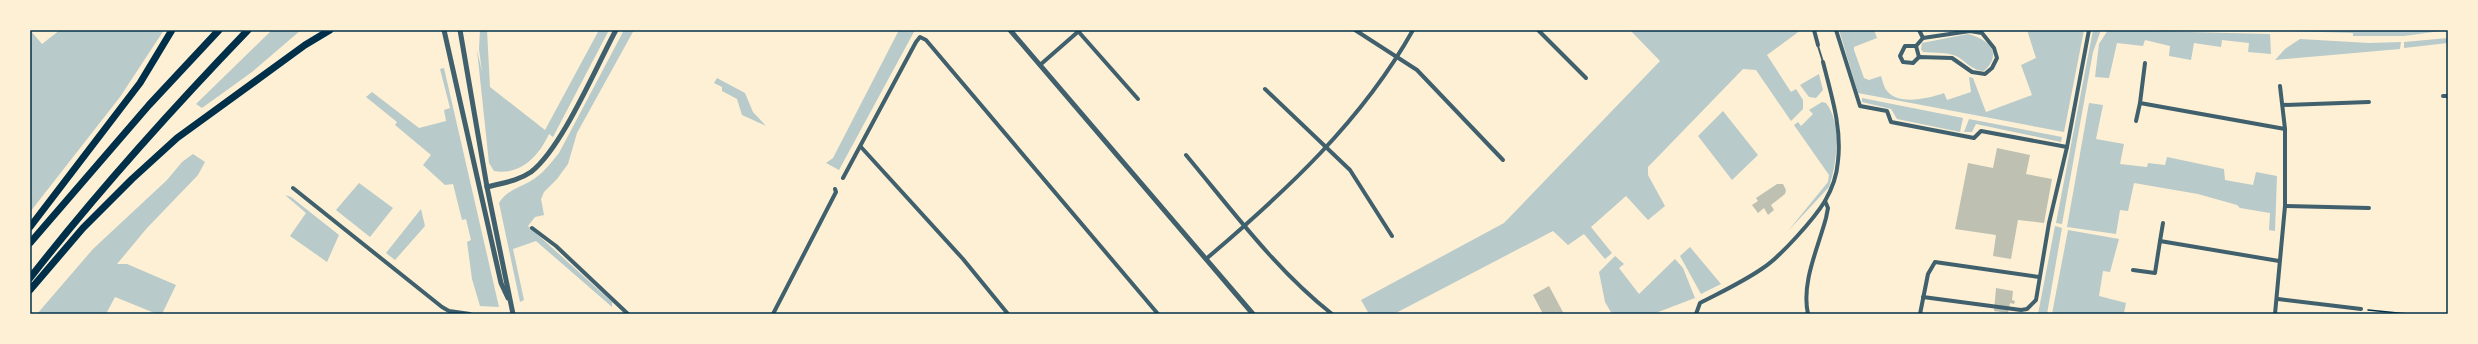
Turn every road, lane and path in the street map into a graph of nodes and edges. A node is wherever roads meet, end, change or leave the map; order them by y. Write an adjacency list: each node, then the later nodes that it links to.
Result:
1 (172, 30): 51 (highway)
2 (219, 30): 55 (highway)
3 (248, 30): 60 (highway)
4 (330, 30): 61 (highway)
5 (444, 30): 45 (street)
6 (460, 30): 42 (street)
7 (616, 30): 42 (street)
8 (1010, 30): 24 (street)
9 (1079, 30): 24 (street); 30 (street)
10 (1355, 30): 20 (street)
11 (1413, 30): 20 (street)
12 (1538, 30): 25 (street)
13 (1814, 30): 18 (street)
14 (1836, 30): 37 (street)
15 (1919, 30): 17 (street)
16 (2089, 30): 37 (street)
17 (1923, 38): 19 (street); 21 (street)
18 (1818, 45): 22 (lane)
19 (1916, 46): 21 (street); 21 (street)
20 (1398, 57): 38 (street); 40 (street)
21 (1919, 57)
22 (1823, 62): 46 (street)
23 (2146, 63): 32 (street)
24 (1040, 65): 56 (street)
25 (1586, 78)
26 (2280, 86): 33 (street)
27 (1265, 89): 38 (street)
28 (2443, 96): 29 (street)
29 (2448, 96)
30 (1138, 99)
31 (2369, 102): 33 (street)
32 (2140, 103): 34 (street); 35 (street)
33 (2283, 105): 35 (street)
34 (2136, 121)
35 (2285, 129): 47 (street)
36 (861, 147): 41 (street); 70 (street); 71 (street)
37 (2067, 147): 59 (street)
38 (1326, 148): 50 (street); 53 (street)
39 (1186, 155): 50 (street)
40 (1503, 160)
41 (843, 178)
42 (487, 187): 45 (street); 64 (street)
43 (293, 188): 66 (street)
44 (835, 189): 69 (street)
45 (479, 190): 64 (street)
46 (1825, 201): 75 (street); 76 (street)
47 (2285, 206): 48 (street); 57 (street)
48 (2369, 208)
49 (2163, 223): 54 (street)
50 (1245, 226): 56 (street); 73 (street)
51 (30, 227)
52 (532, 228): 68 (street)
53 (1392, 236)
54 (2160, 242): 57 (street); 58 (street)
55 (30, 243)
56 (1206, 259): 72 (street)
57 (2279, 261): 63 (street)
58 (2133, 270)
59 (2039, 277): 62 (street); 62 (street)
60 (30, 278)
61 (30, 290)
62 (1923, 297): 77 (street)
63 (2278, 299): 65 (street); 78 (street)
64 (510, 302): 67 (street)
65 (2361, 309): 79 (path)
66 (470, 314)
67 (513, 314)
68 (628, 314)
69 (773, 314)
70 (1008, 314)
71 (1158, 314)
72 (1253, 314)
73 (1332, 314)
74 (1692, 314): 75 (street)
75 (1696, 314)
76 (1808, 314)
77 (1920, 314)
78 (2275, 314)
79 (2408, 314)

